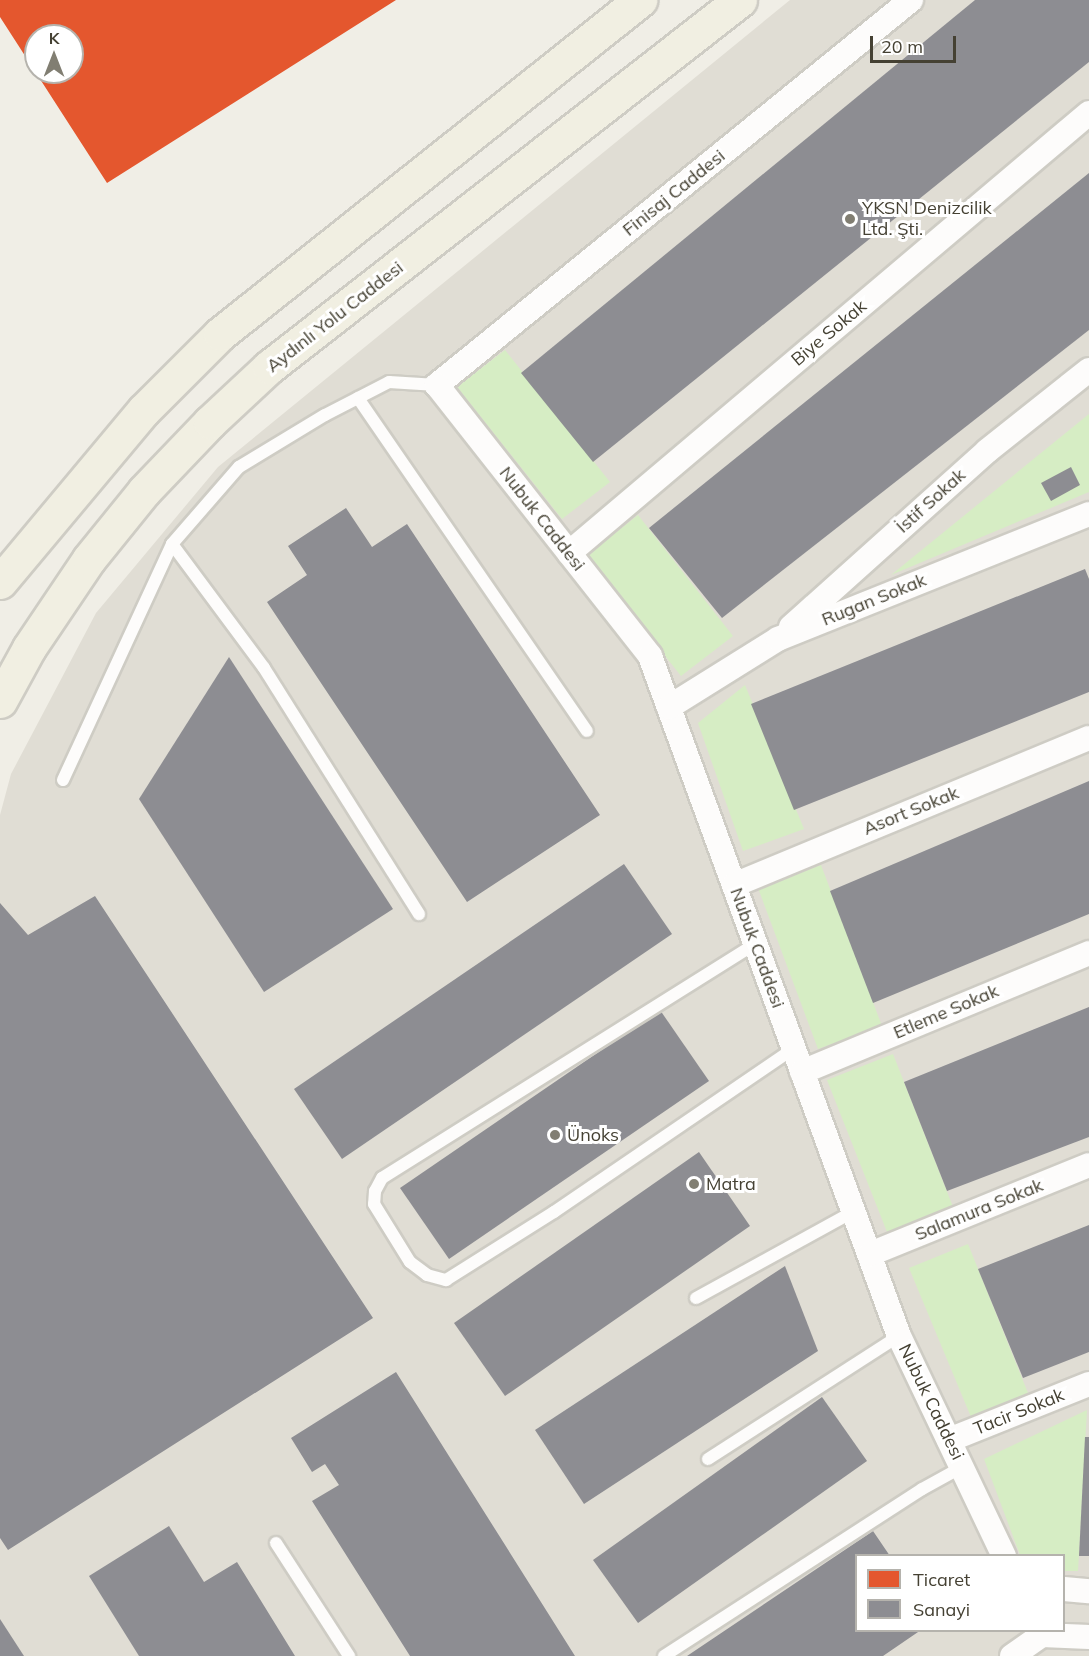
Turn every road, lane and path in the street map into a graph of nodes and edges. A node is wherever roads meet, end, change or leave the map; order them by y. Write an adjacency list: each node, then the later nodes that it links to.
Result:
1 (640, 0): 11 (main road)
2 (741, 0): 13 (main road, Aydınlı Yolu Caddesi)
3 (911, 0): 6 (street, Finisaj Caddesi)
4 (1089, 114): 10 (street, Biye Sokak)
5 (1089, 370): 12 (street, İstif Sokak)
6 (436, 386): 7 (lane); 10 (street, Nubuk Caddesi)
7 (358, 398): 9 (lane); 15 (lane)
8 (1089, 514): 12 (street, Rugan Sokak)
9 (172, 544): 17 (lane); 19 (lane)
10 (569, 553): 14 (street, Nubuk Caddesi)
11 (0, 582)
12 (778, 639): 14 (street, Rugan Sokak)
13 (0, 701)
14 (669, 707): 18 (street, Nubuk Caddesi)
15 (587, 731)
16 (1089, 738): 18 (street, Asort Sokak)
17 (63, 780)
18 (734, 885): 20 (street, Nubuk Caddesi)
19 (419, 914)
20 (755, 944): 22 (street, Nubuk Caddesi); 22 (lane)
21 (1089, 953): 23 (street, Etleme Sokak)
22 (794, 1048): 23 (street, Nubuk Caddesi)
23 (802, 1072): 25 (street, Nubuk Caddesi)
24 (1089, 1165): 26 (street, Salamura Sokak)
25 (854, 1211): 26 (street, Nubuk Caddesi); 27 (lane)
26 (870, 1254): 28 (street, Nubuk Caddesi)
27 (696, 1298)
28 (899, 1336): 30 (street, Nubuk Caddesi); 31 (lane)
29 (1089, 1384): 30 (street, Tacir Sokak)
30 (949, 1440): 32 (street, Nubuk Caddesi)
31 (708, 1459)
32 (962, 1467): 34 (street, Nubuk Caddesi); 40 (lane)
33 (276, 1543): 39 (lane)
34 (1003, 1554)
35 (1065, 1589): 36 (street)
36 (1089, 1591)
37 (1041, 1633): 38 (street); 41 (street)
38 (1089, 1637)
39 (349, 1656)
40 (664, 1656)
41 (1012, 1656)

